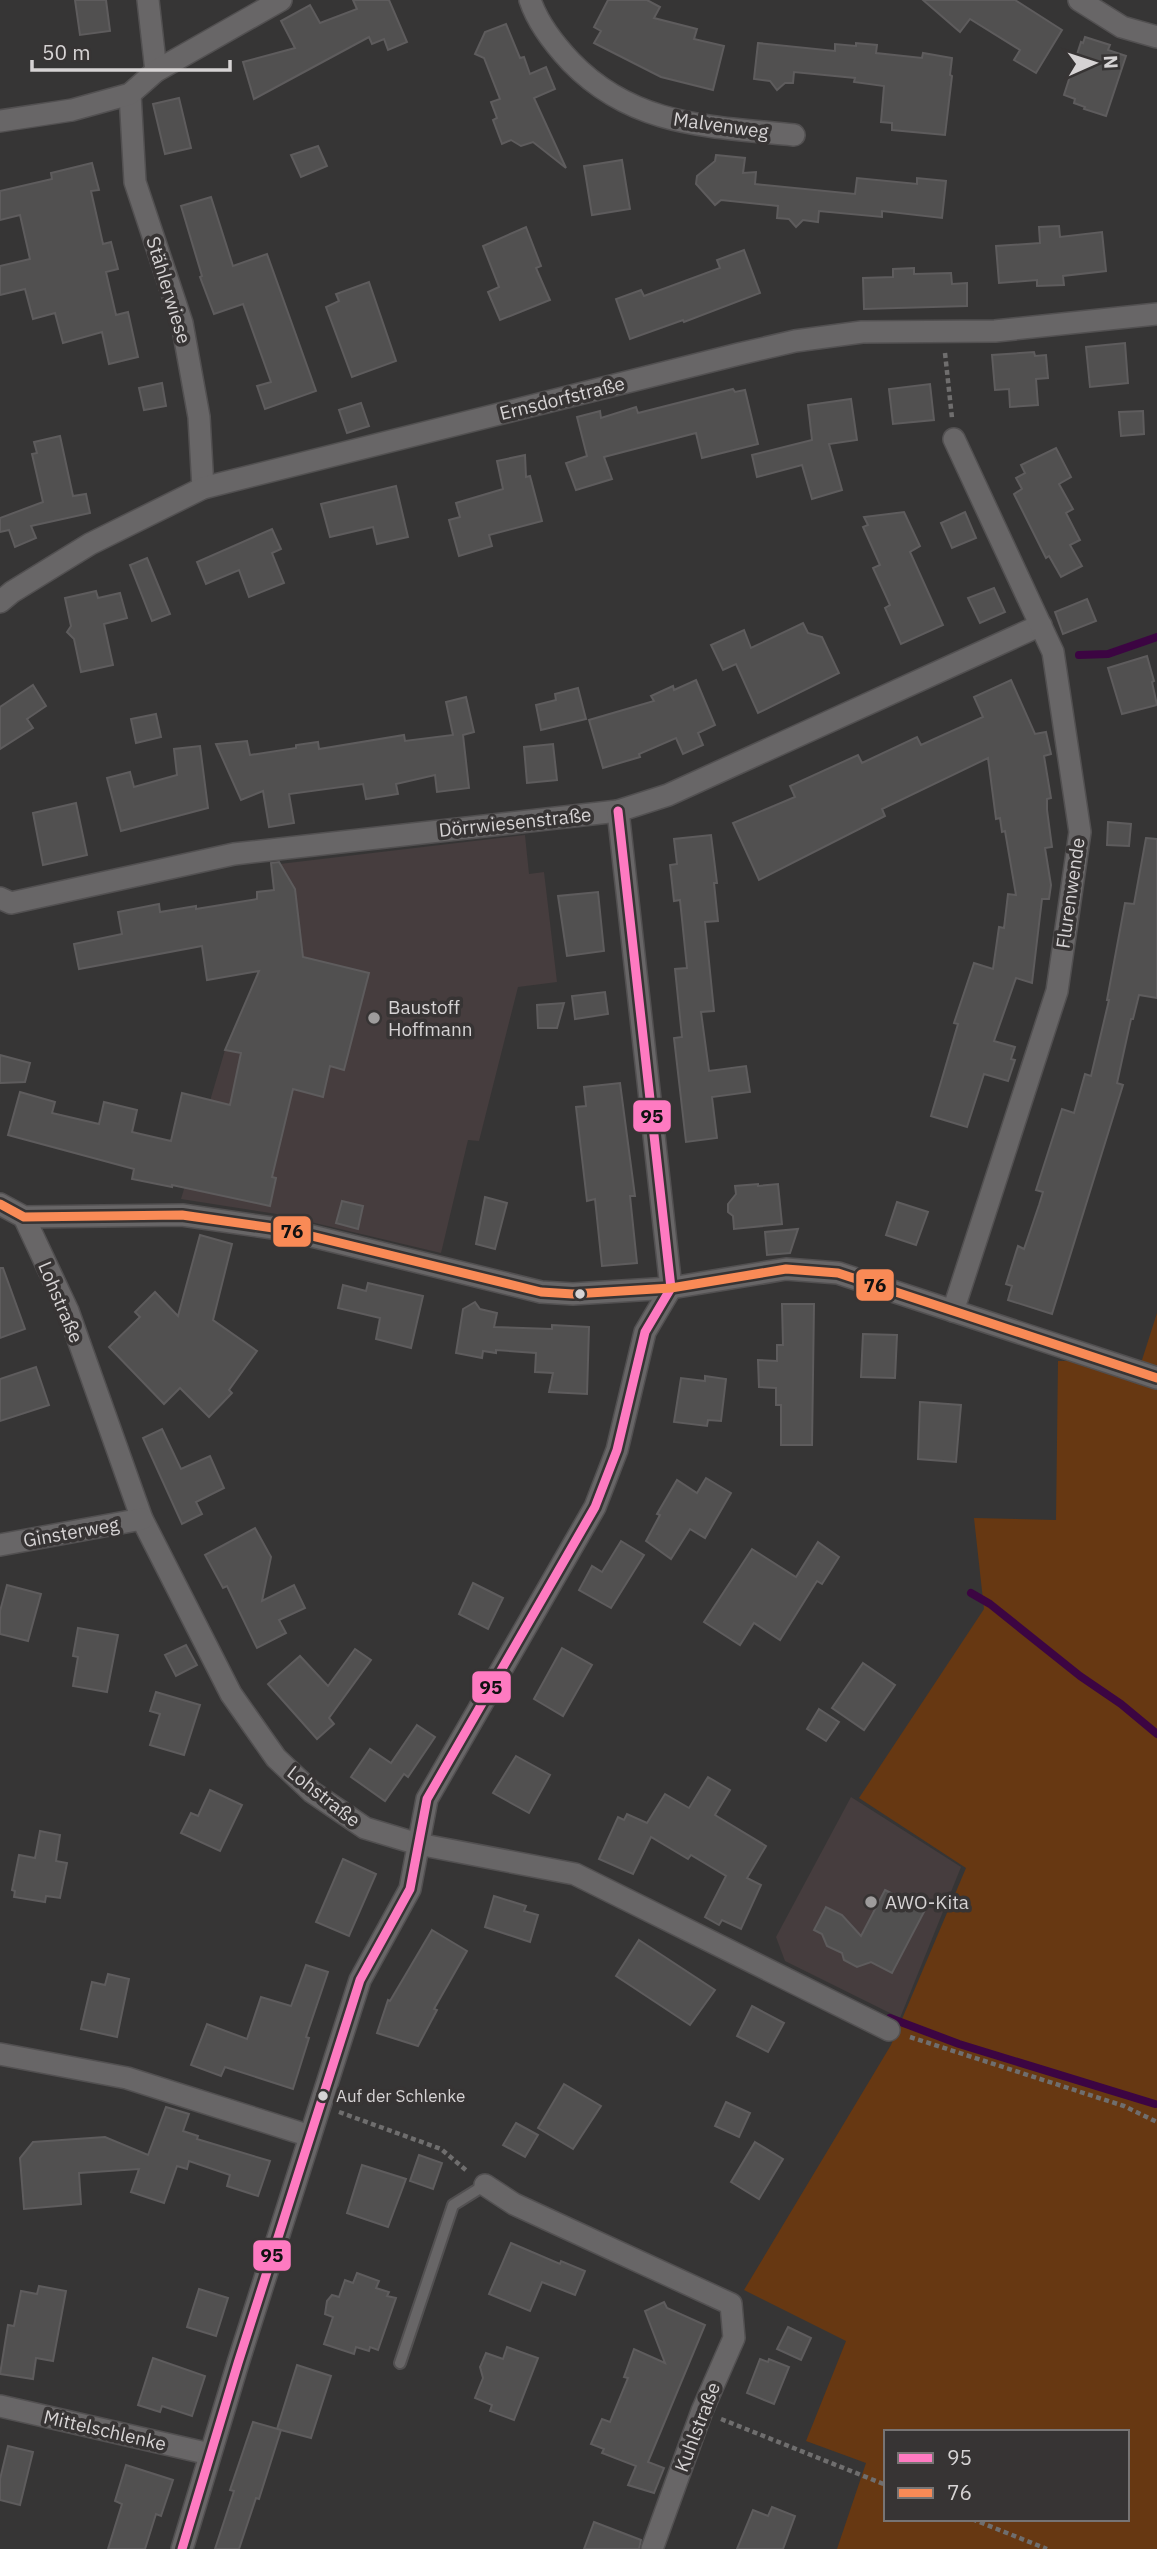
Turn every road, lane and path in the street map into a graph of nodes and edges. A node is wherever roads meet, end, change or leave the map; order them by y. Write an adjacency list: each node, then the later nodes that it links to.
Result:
1 (148, 0): 6 (street)
2 (281, 0): 6 (street)
3 (530, 0): 9 (street, Malvenweg)
4 (1079, 0): 5 (street)
5 (1157, 37)
6 (156, 71): 7 (street)
7 (130, 94): 8 (street); 13 (street, Stählerwiese)
8 (0, 121)
9 (794, 135)
10 (1157, 314): 11 (street, Ernsdorfstraße)
11 (942, 330): 12 (path); 13 (street, Ernsdorfstraße)
12 (954, 439): 15 (street, Flurenwende)
13 (202, 488): 14 (street, Ernsdorfstraße)
14 (0, 602)
15 (1041, 625): 16 (street, Dörrwiesenstraße); 21 (street, Flurenwende)
16 (618, 811): 17 (street, Dörrwiesenstraße); 20 (street)
17 (0, 898)
18 (0, 1204): 19 (street)
19 (24, 1217): 20 (street); 23 (street, Lohstraße)
20 (671, 1288): 21 (street); 25 (street)
21 (953, 1311): 22 (street)
22 (1157, 1378)
23 (142, 1519): 24 (street, Ginsterweg); 25 (street, Lohstraße)
24 (0, 1545)
25 (418, 1844): 26 (street, Lohstraße); 28 (street)
26 (889, 2029): 29 (path)
27 (0, 2054): 30 (street)
28 (319, 2105): 30 (street); 31 (path)
29 (1157, 2122)
30 (310, 2136): 35 (street)
31 (485, 2185): 32 (lane); 34 (street, Kuhlstraße)
32 (400, 2363)
33 (0, 2406): 35 (street, Mittelschlenke)
34 (702, 2412): 36 (path); 39 (street, Kuhlstraße)
35 (210, 2454): 38 (street)
36 (884, 2484)
37 (977, 2521): 40 (path)
38 (182, 2549)
39 (652, 2549)
40 (1047, 2549)

